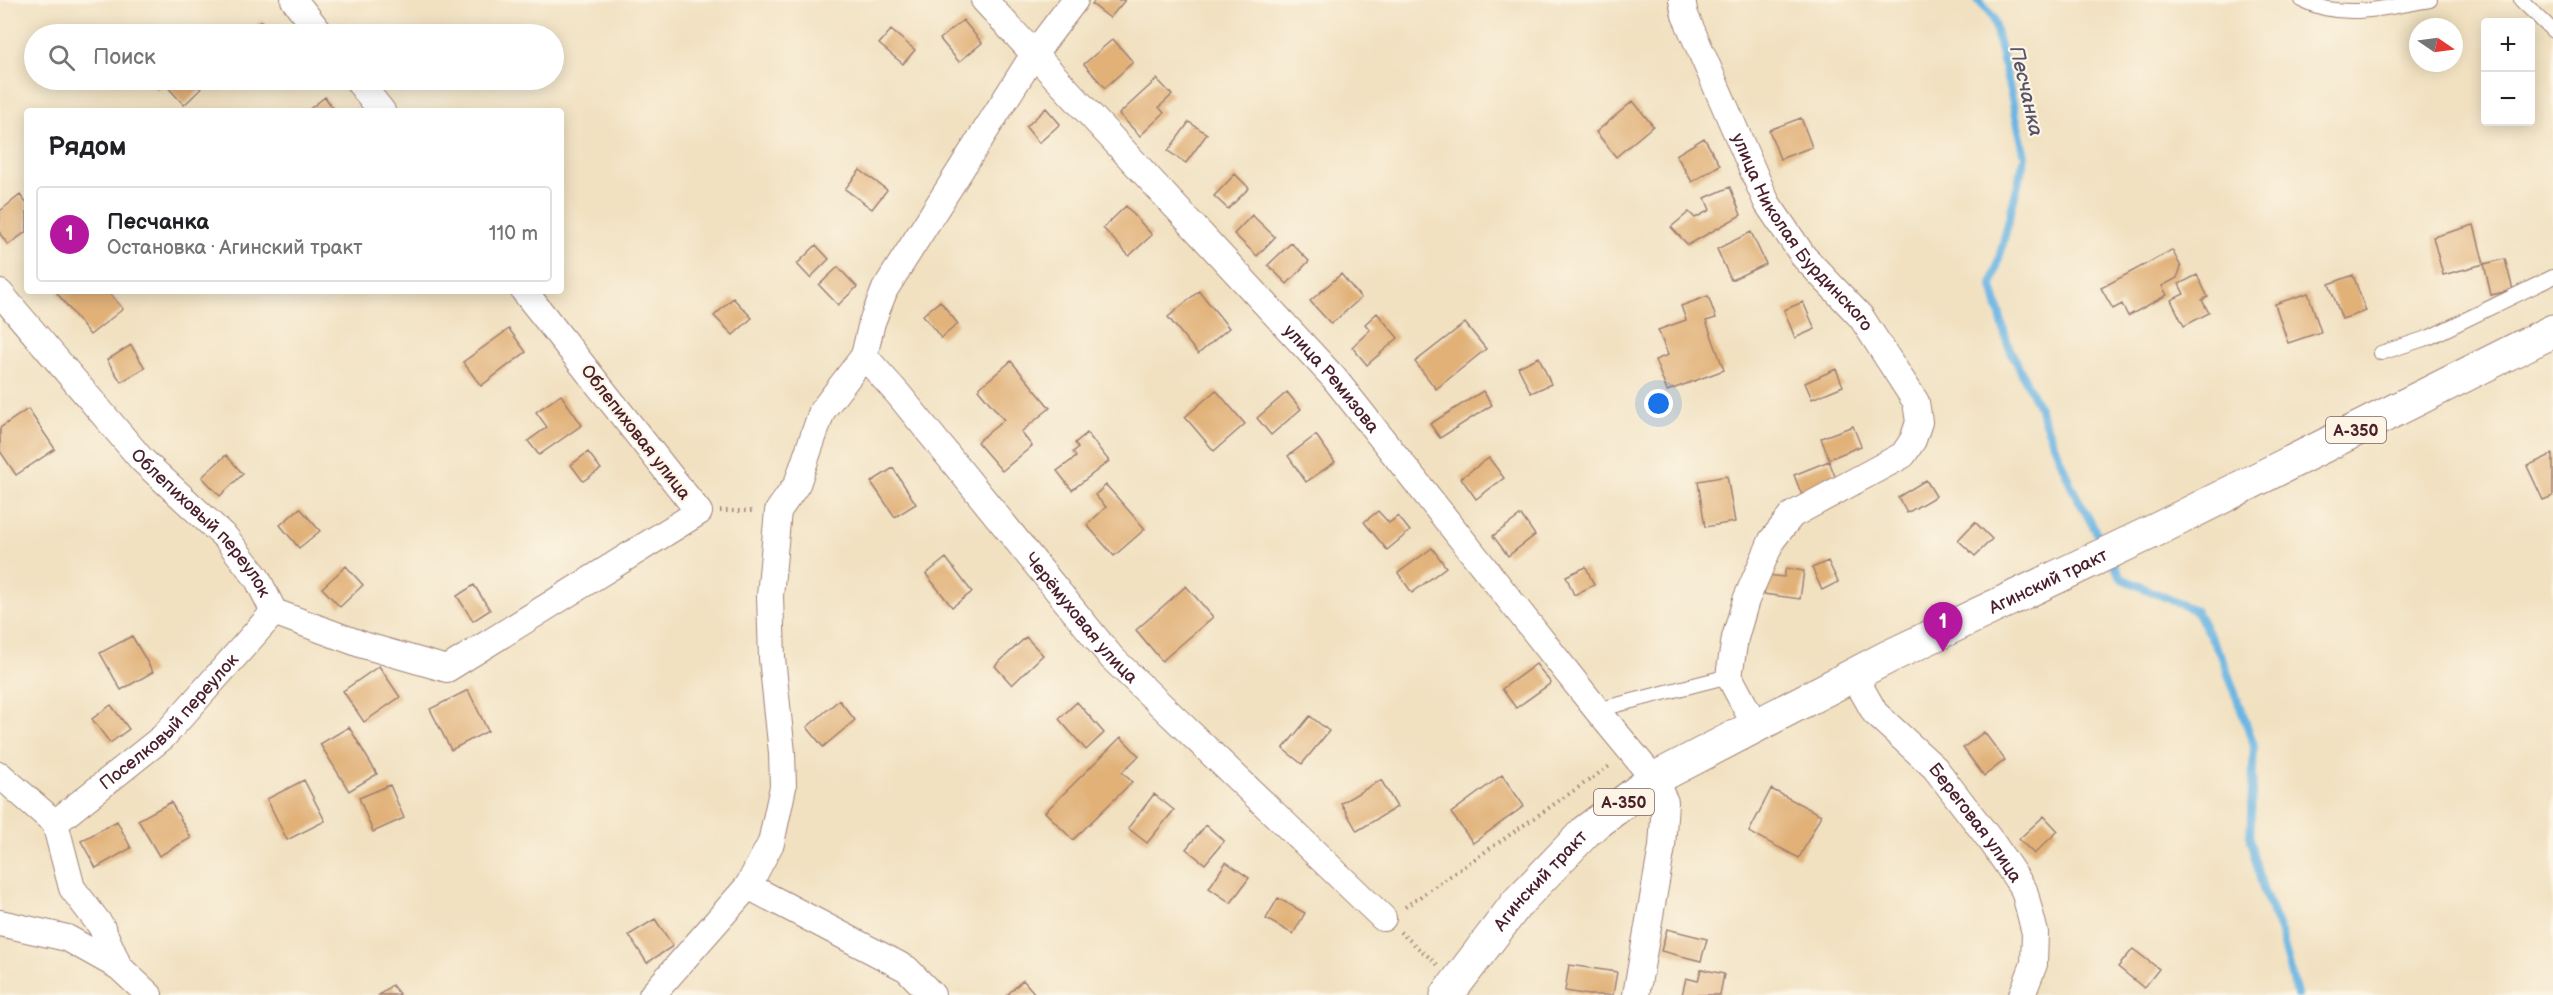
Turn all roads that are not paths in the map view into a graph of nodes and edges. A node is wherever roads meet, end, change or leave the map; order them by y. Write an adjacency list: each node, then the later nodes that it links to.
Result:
1 (294, 0): 8 (street)
2 (984, 0): 10 (street, улица Ремизова)
3 (1075, 0): 10 (street)
4 (1682, 0): 21 (street, улица Николая Бурдинского)
5 (2302, 0): 6 (lane)
6 (2430, 0)
7 (2521, 0): 9 (lane)
8 (313, 24)
9 (2553, 31)
10 (1034, 54): 18 (street); 23 (street, улица Ремизова)
11 (365, 90): 12 (street)
12 (380, 108)
13 (2553, 277): 17 (lane)
14 (0, 292): 20 (street, Облепиховый переулок)
15 (526, 294): 19 (street, Облепиховая улица)
16 (2553, 331): 22 (highway, Агинский тракт / А-350)
17 (2381, 353)
18 (864, 356): 28 (street); 29 (street, Черёмуховая улица)
19 (699, 512): 20 (street, Облепиховый переулок)
20 (274, 612): 27 (street, Поселковый переулок)
21 (1729, 676): 23 (lane); 24 (street)
22 (1854, 676): 24 (highway, Агинский тракт / А-350); 37 (street, Береговая улица)
23 (1597, 710): 26 (street, улица Ремизова)
24 (1755, 725): 26 (highway, Агинский тракт / А-350)
25 (0, 775): 27 (street)
26 (1654, 779): 32 (highway, Агинский тракт / А-350); 36 (street, улица Ремизова)
27 (55, 823): 31 (street)
28 (748, 886): 34 (street); 35 (street)
29 (1383, 918)
30 (0, 923): 31 (street)
31 (119, 967): 33 (street)
32 (1451, 988)
33 (149, 995)
34 (652, 995)
35 (932, 995)
36 (1636, 995)
37 (2022, 995)

